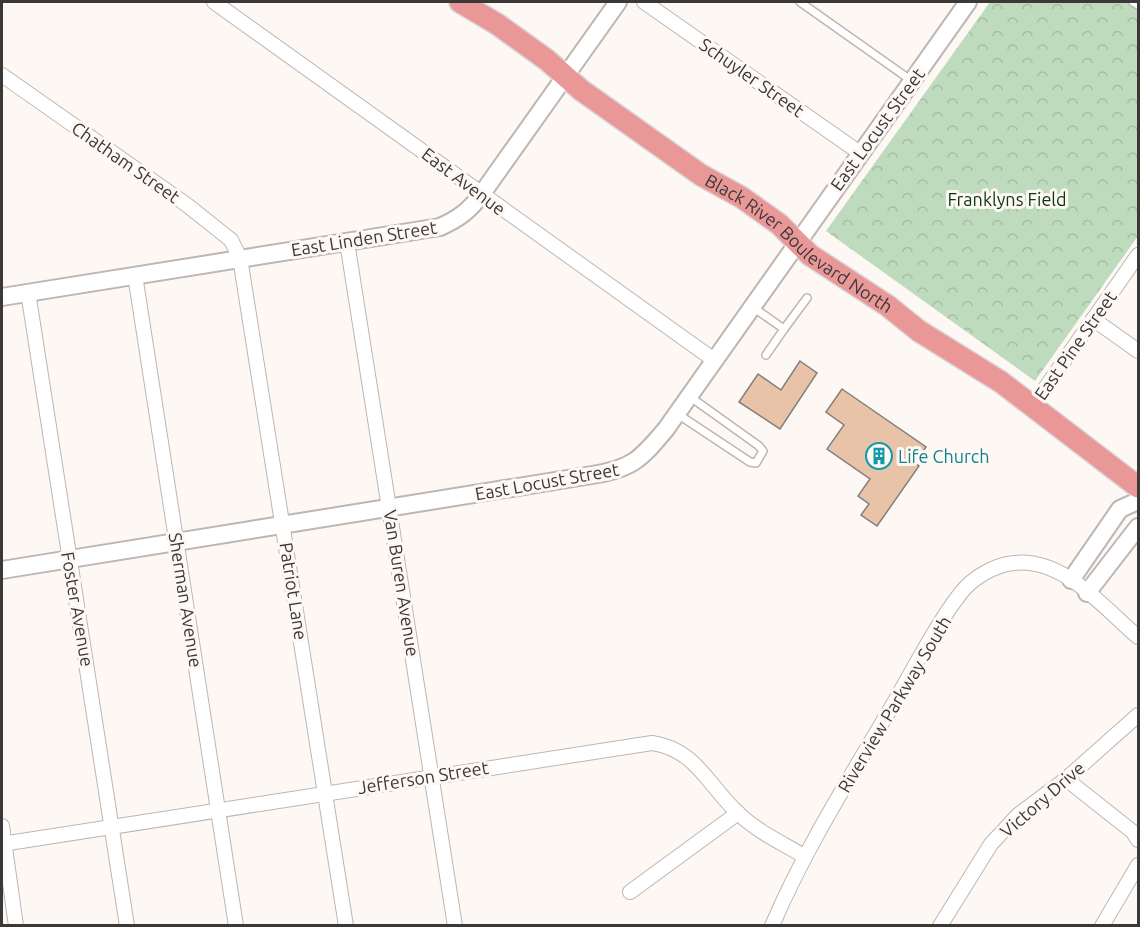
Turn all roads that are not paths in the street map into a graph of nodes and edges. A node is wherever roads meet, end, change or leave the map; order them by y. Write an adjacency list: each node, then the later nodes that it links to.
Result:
1 (214, 2): 13 (street, East Avenue)
2 (460, 2): 10 (main road, Black River Boulevard North)
3 (618, 2): 10 (street, East Linden Street)
4 (644, 2): 12 (street, Schuyler Street)
5 (800, 2): 11 (lane)
6 (1133, 2): 8 (lane)
7 (962, 4): 11 (street, East Locust Street)
8 (1138, 5)
9 (2, 75): 17 (street, Chatham Street)
10 (564, 77): 13 (street, East Linden Street); 15 (main road, Black River Boulevard North)
11 (912, 81): 12 (street, East Locust Street)
12 (860, 153): 15 (street, East Locust Street)
13 (481, 195): 14 (street, East Linden Street); 27 (street, East Avenue)
14 (347, 242): 17 (street, East Linden Street); 33 (street, Van Buren Avenue)
15 (796, 243): 22 (street, East Locust Street); 29 (main road, Black River Boulevard North)
16 (1138, 255): 23 (street, East Pine Street)
17 (240, 258): 18 (street, East Linden Street); 34 (street, Patriot Lane)
18 (135, 275): 19 (street, East Linden Street); 36 (street, Sherman Avenue)
19 (28, 292): 20 (street, East Linden Street); 37 (street, Foster Avenue)
20 (2, 297)
21 (807, 298): 24 (lane)
22 (752, 306): 24 (lane); 27 (street, East Locust Street)
23 (1093, 319): 25 (street); 29 (street, East Pine Street)
24 (784, 329): 26 (lane)
25 (1138, 351)
26 (766, 355)
27 (714, 360): 28 (street, East Locust Street)
28 (689, 396): 30 (street, East Locust Street); 30 (lane)
29 (1032, 407): 31 (main road, Black River Boulevard North)
30 (676, 413): 33 (street, East Locust Street)
31 (1138, 487)
32 (1138, 501): 39 (street)
33 (390, 507): 34 (street, East Locust Street); 43 (street, Van Buren Avenue)
34 (284, 526): 36 (street, East Locust Street); 45 (street, Patriot Lane)
35 (1138, 526): 40 (street)
36 (176, 543): 37 (street, East Locust Street); 46 (street, Sherman Avenue)
37 (69, 559): 38 (street, East Locust Street); 49 (street, Foster Avenue)
38 (2, 570)
39 (1071, 580): 40 (street, Riverview Parkway South); 52 (street, Riverview Parkway South)
40 (1087, 593): 41 (street, Riverview Parkway South)
41 (1138, 637)
42 (1138, 715): 44 (street, Victory Drive)
43 (433, 775): 45 (street, Jefferson Street); 47 (street, Jefferson Street); 59 (street, Van Buren Avenue)
44 (1066, 779): 50 (street); 61 (street, Victory Drive)
45 (326, 792): 46 (street, Jefferson Street); 58 (street, Patriot Lane)
46 (219, 810): 49 (street, Jefferson Street); 57 (street, Sherman Avenue)
47 (738, 813): 52 (street, Jefferson Street); 54 (street)
48 (2, 826): 51 (street)
49 (112, 826): 51 (street, Jefferson Street); 56 (street, Foster Avenue)
50 (1138, 840)
51 (3, 844): 55 (street)
52 (804, 856): 60 (street, Riverview Parkway South)
53 (1138, 865): 62 (street)
54 (630, 892)
55 (16, 926)
56 (127, 926)
57 (236, 926)
58 (346, 926)
59 (455, 926)
60 (772, 926)
61 (940, 926)
62 (1102, 926)

